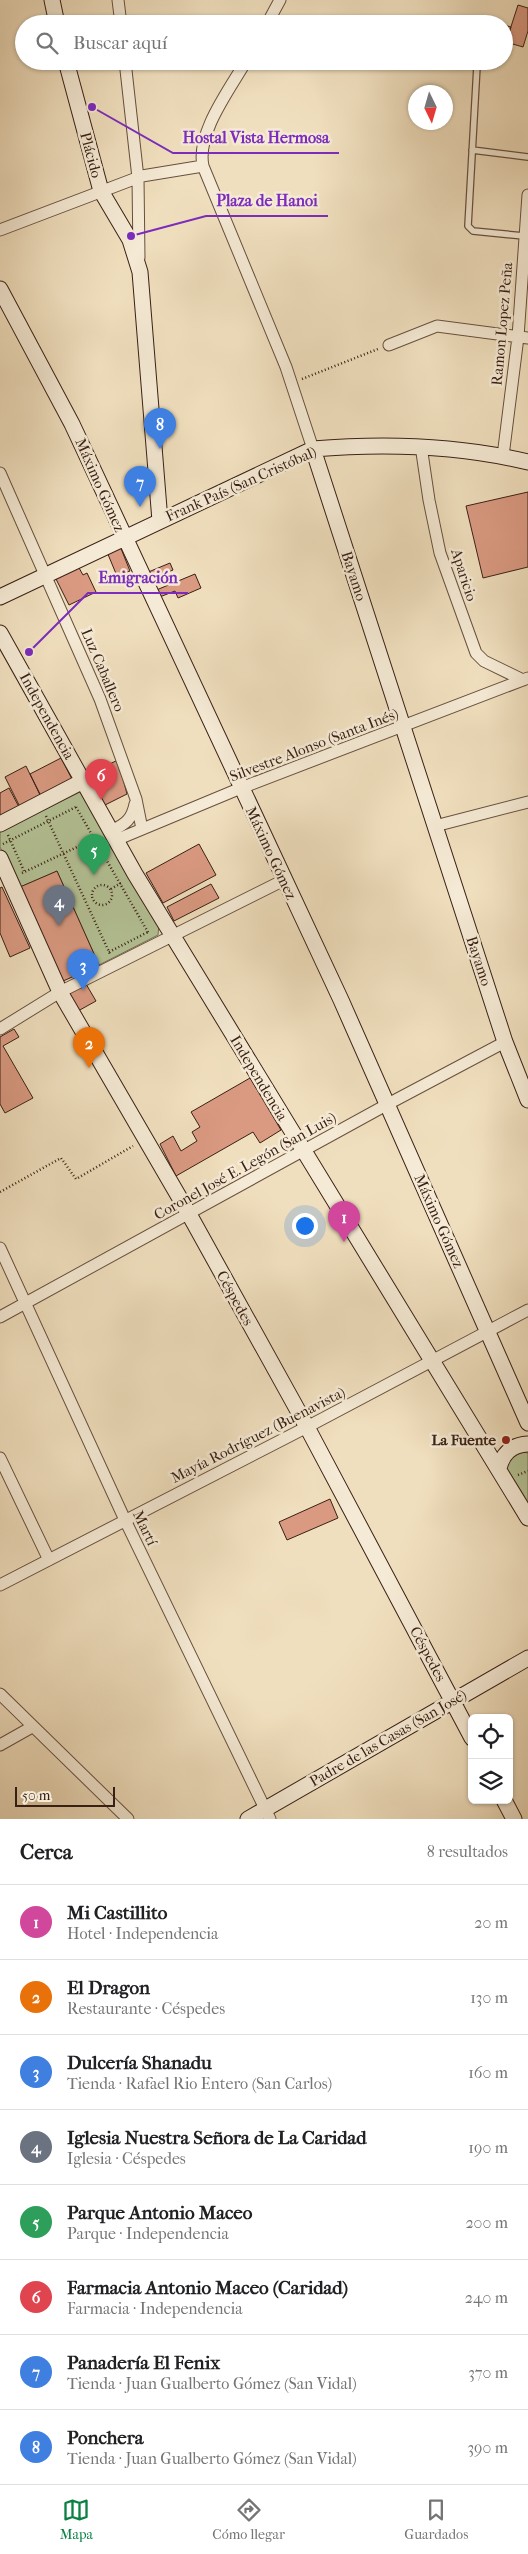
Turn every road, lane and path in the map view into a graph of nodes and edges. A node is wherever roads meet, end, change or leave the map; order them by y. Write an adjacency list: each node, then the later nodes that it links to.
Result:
1 (52, 0): 4 (street)
2 (118, 0): 5 (street)
3 (280, 0): 6 (street)
4 (55, 15)
5 (120, 15)
6 (272, 15)
7 (68, 70): 15 (street, Plácido)
8 (126, 70): 14 (street)
9 (241, 70): 13 (street, Bayamo)
10 (477, 70): 11 (lane)
11 (472, 150): 12 (lane); 18 (lane)
12 (528, 157)
13 (203, 166): 14 (street); 23 (street, Bayamo)
14 (138, 178): 15 (street); 19 (street)
15 (101, 192): 17 (street); 19 (street, Plácido)
16 (528, 196): 18 (street, Ramon Lopez Peña)
17 (0, 230)
18 (524, 236): 21 (street, Ramon Lopez Peña)
19 (140, 272): 29 (street, Plácido)
20 (0, 289): 30 (street, Máximo Gómez)
21 (523, 337): 22 (street); 26 (street, Ramon Lopez Peña)
22 (390, 345): 23 (path)
23 (291, 383): 25 (street, Bayamo)
24 (421, 446): 25 (street, Frank País (San Cristóbal)); 26 (street, Frank País (San Cristóbal)); 34 (street, Aparicio)
25 (313, 448): 29 (street, Frank País (San Cristóbal)); 35 (street, Bayamo)
26 (503, 456): 27 (street, Frank País (San Cristóbal))
27 (528, 462)
28 (0, 473): 31 (street, Luz Caballero)
29 (160, 521): 30 (street, Frank País (San Cristóbal))
30 (124, 538): 31 (street, Frank País (San Cristóbal)); 37 (street, Máximo Gómez)
31 (46, 575): 32 (street, Frank País (San Cristóbal)); 39 (street, Luz Caballero)
32 (0, 596)
33 (0, 634): 36 (street, Independencia)
34 (525, 679): 35 (street, Silvestre Alonso (Santa Inés))
35 (404, 727): 37 (street, Silvestre Alonso (Santa Inés)); 45 (street, Bayamo)
36 (83, 782): 38 (street, Independencia); 41 (street)
37 (241, 788): 46 (street, Silvestre Alonso (Santa Inés)); 55 (street, Máximo Gómez)
38 (93, 798): 42 (path); 47 (street, Independencia)
39 (136, 799): 46 (street, Luz Caballero); 47 (street)
40 (528, 802): 45 (street)
41 (40, 803): 43 (path); 44 (street)
42 (76, 807): 43 (path); 48 (path)
43 (48, 821): 49 (path); 51 (path)
44 (1, 823): 49 (path)
45 (435, 826): 65 (street, Bayamo)
46 (142, 829): 47 (street, Silvestre Alonso (Santa Inés))
47 (114, 836): 48 (path); 59 (street, Independencia)
48 (94, 839): 51 (path); 58 (path)
49 (10, 840): 50 (path); 53 (path)
50 (0, 845)
51 (63, 853): 53 (path); 57 (path)
52 (0, 858): 54 (street, Céspedes)
53 (24, 872): 54 (path)
54 (5, 877): 63 (street, Céspedes)
55 (284, 880): 59 (street); 67 (street, Máximo Gómez)
56 (92, 899): 56 (path); 57 (path)
57 (86, 903): 61 (path)
58 (148, 932): 60 (path); 61 (path)
59 (172, 935): 60 (street); 69 (street, Independencia)
60 (155, 944): 62 (street)
61 (109, 952): 62 (path)
62 (115, 965): 63 (street)
63 (60, 992): 64 (street); 68 (street, Céspedes)
64 (0, 1028)
65 (505, 1042): 66 (street, Bayamo); 67 (street, Coronel José E. Legón (San Luis))
66 (528, 1100)
67 (388, 1104): 69 (street, Coronel José E. Legón (San Luis)); 76 (street, Máximo Gómez)
68 (146, 1138): 70 (path); 71 (street, Céspedes)
69 (304, 1150): 71 (street, Coronel José E. Legón (San Luis)); 77 (street, Independencia)
70 (0, 1192)
71 (188, 1214): 73 (street, Coronel José E. Legón (San Luis)); 79 (street, Céspedes)
72 (0, 1248): 73 (street, Martí)
73 (26, 1303): 75 (street, Coronel José E. Legón (San Luis)); 84 (street, Martí)
74 (528, 1310): 76 (street, Mayía Rodríguez (Buenavista))
75 (0, 1317)
76 (488, 1332): 77 (street, Mayía Rodríguez (Buenavista)); 78 (street, Máximo Gómez)
77 (434, 1362): 79 (street, Mayía Rodríguez (Buenavista)); 82 (street, Independencia)
78 (528, 1423)
79 (307, 1427): 84 (street, Mayía Rodríguez (Buenavista)); 89 (street, Céspedes)
80 (528, 1444): 82 (street)
81 (0, 1458): 85 (street)
82 (499, 1468): 83 (street, Independencia)
83 (528, 1518)
84 (125, 1520): 85 (street, Mayía Rodríguez (Buenavista)); 94 (street, Martí)
85 (48, 1560): 86 (street, Mayía Rodríguez (Buenavista))
86 (0, 1585)
87 (528, 1658): 89 (street, Padre de las Casas (San José))
88 (0, 1694): 90 (street)
89 (452, 1701): 91 (street, Céspedes); 94 (street, Padre de las Casas (San José))
90 (32, 1727): 92 (street); 95 (street)
91 (468, 1731)
92 (0, 1744)
93 (506, 1804): 97 (street)
94 (268, 1814): 96 (street, Padre de las Casas (San José))
95 (128, 1819)
96 (248, 1819)
97 (514, 1819)

